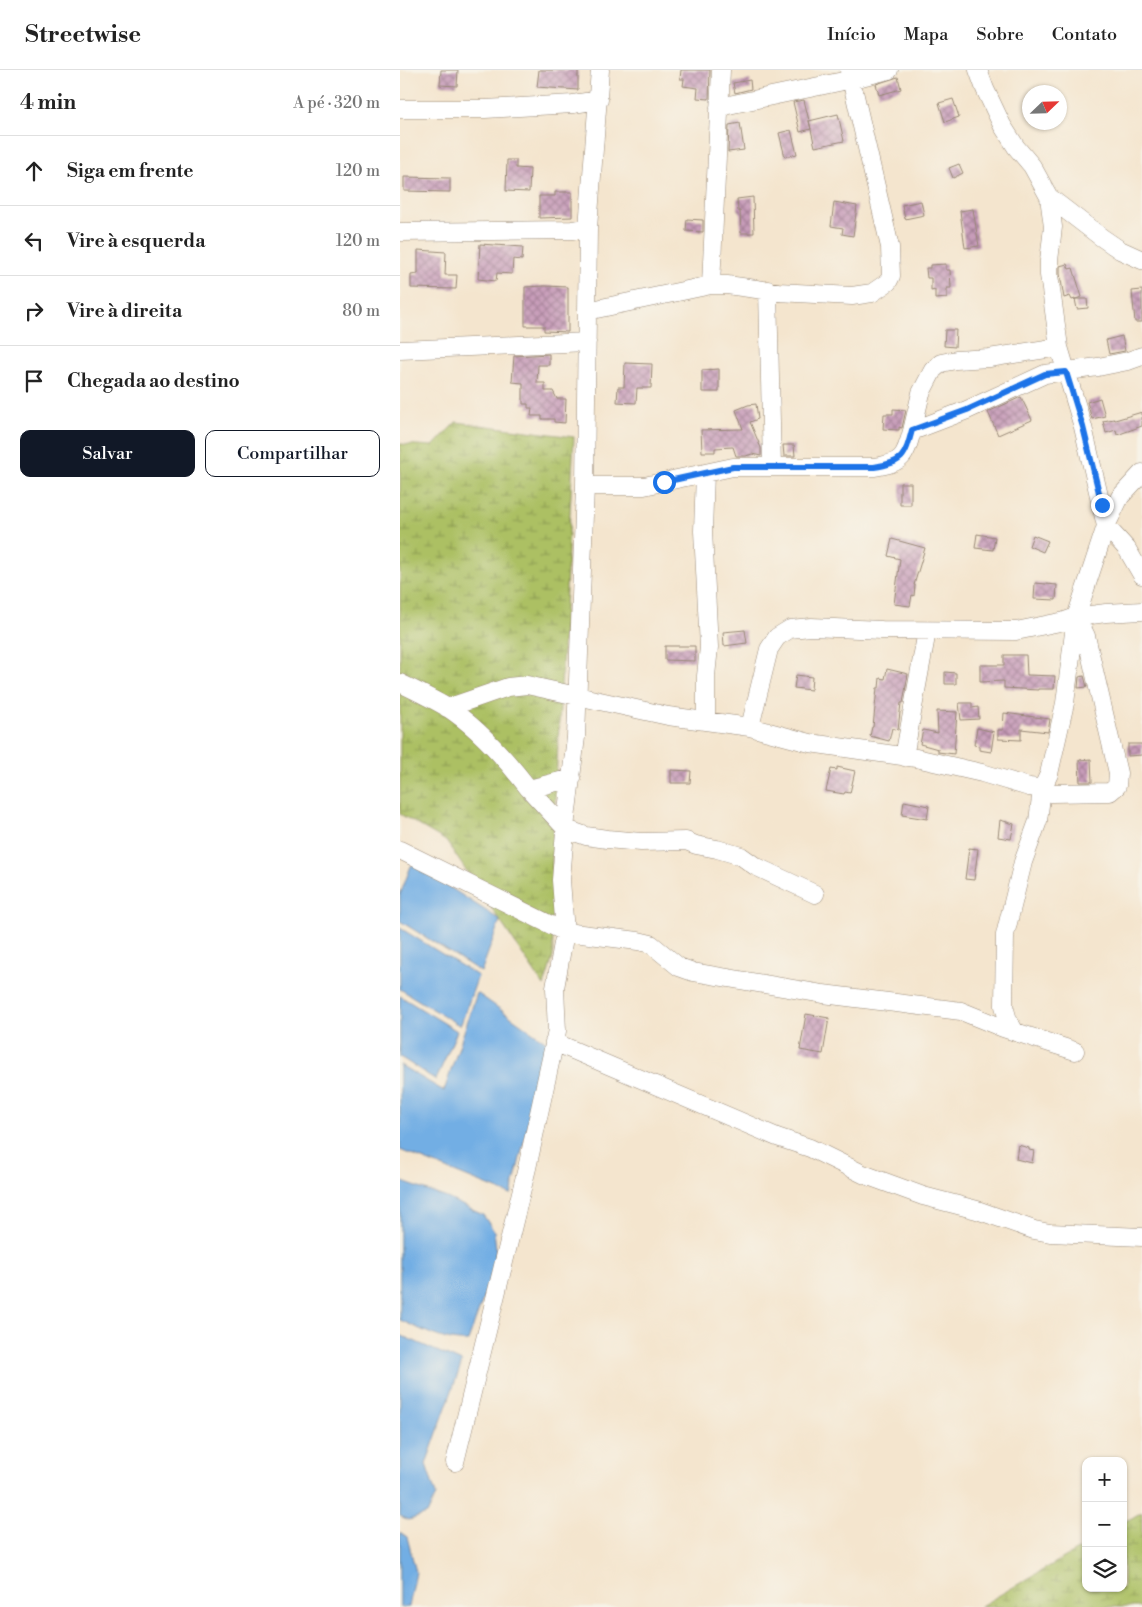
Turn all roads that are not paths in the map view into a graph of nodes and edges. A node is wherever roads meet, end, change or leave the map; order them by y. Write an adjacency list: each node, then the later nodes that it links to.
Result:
1 (600, 70): 6 (street)
2 (721, 70): 7 (street)
3 (889, 70): 5 (street)
4 (978, 70): 9 (street)
5 (851, 75): 7 (street); 14 (street)
6 (599, 100): 8 (street); 10 (street)
7 (719, 107): 13 (street)
8 (400, 109)
9 (1049, 197): 12 (street); 17 (street)
10 (588, 228): 11 (street); 15 (street)
11 (400, 232)
12 (1142, 260)
13 (711, 285): 14 (street); 15 (street)
14 (768, 290): 22 (street)
15 (587, 311): 16 (street)
16 (587, 342): 18 (street); 25 (street)
17 (1059, 347): 20 (street); 21 (street)
18 (400, 350)
19 (1142, 356): 20 (street)
20 (1066, 372): 21 (street); 26 (street)
21 (912, 430): 22 (street)
22 (772, 467): 23 (street)
23 (705, 473): 25 (street); 34 (street)
24 (1142, 473): 26 (street)
25 (584, 486): 32 (street)
26 (1106, 526): 27 (street); 29 (street)
27 (1142, 575)
28 (1142, 611): 29 (street)
29 (1076, 619): 30 (street); 39 (street); 39 (street)
30 (927, 631): 35 (street); 36 (street)
31 (400, 683): 33 (street)
32 (577, 697): 33 (street); 34 (street); 37 (street)
33 (447, 708): 38 (street)
34 (706, 720): 35 (street)
35 (750, 727): 36 (street)
36 (904, 757): 39 (street)
37 (572, 778): 38 (street); 40 (street)
38 (528, 789): 40 (street)
39 (1042, 789): 44 (street)
40 (566, 829): 42 (street); 43 (street)
41 (400, 850): 43 (street)
42 (815, 894)
43 (565, 932): 44 (street); 45 (street)
44 (1016, 1032): 46 (street)
45 (554, 1042): 47 (street); 48 (street)
46 (1075, 1051)
47 (1142, 1237)
48 (455, 1462)

